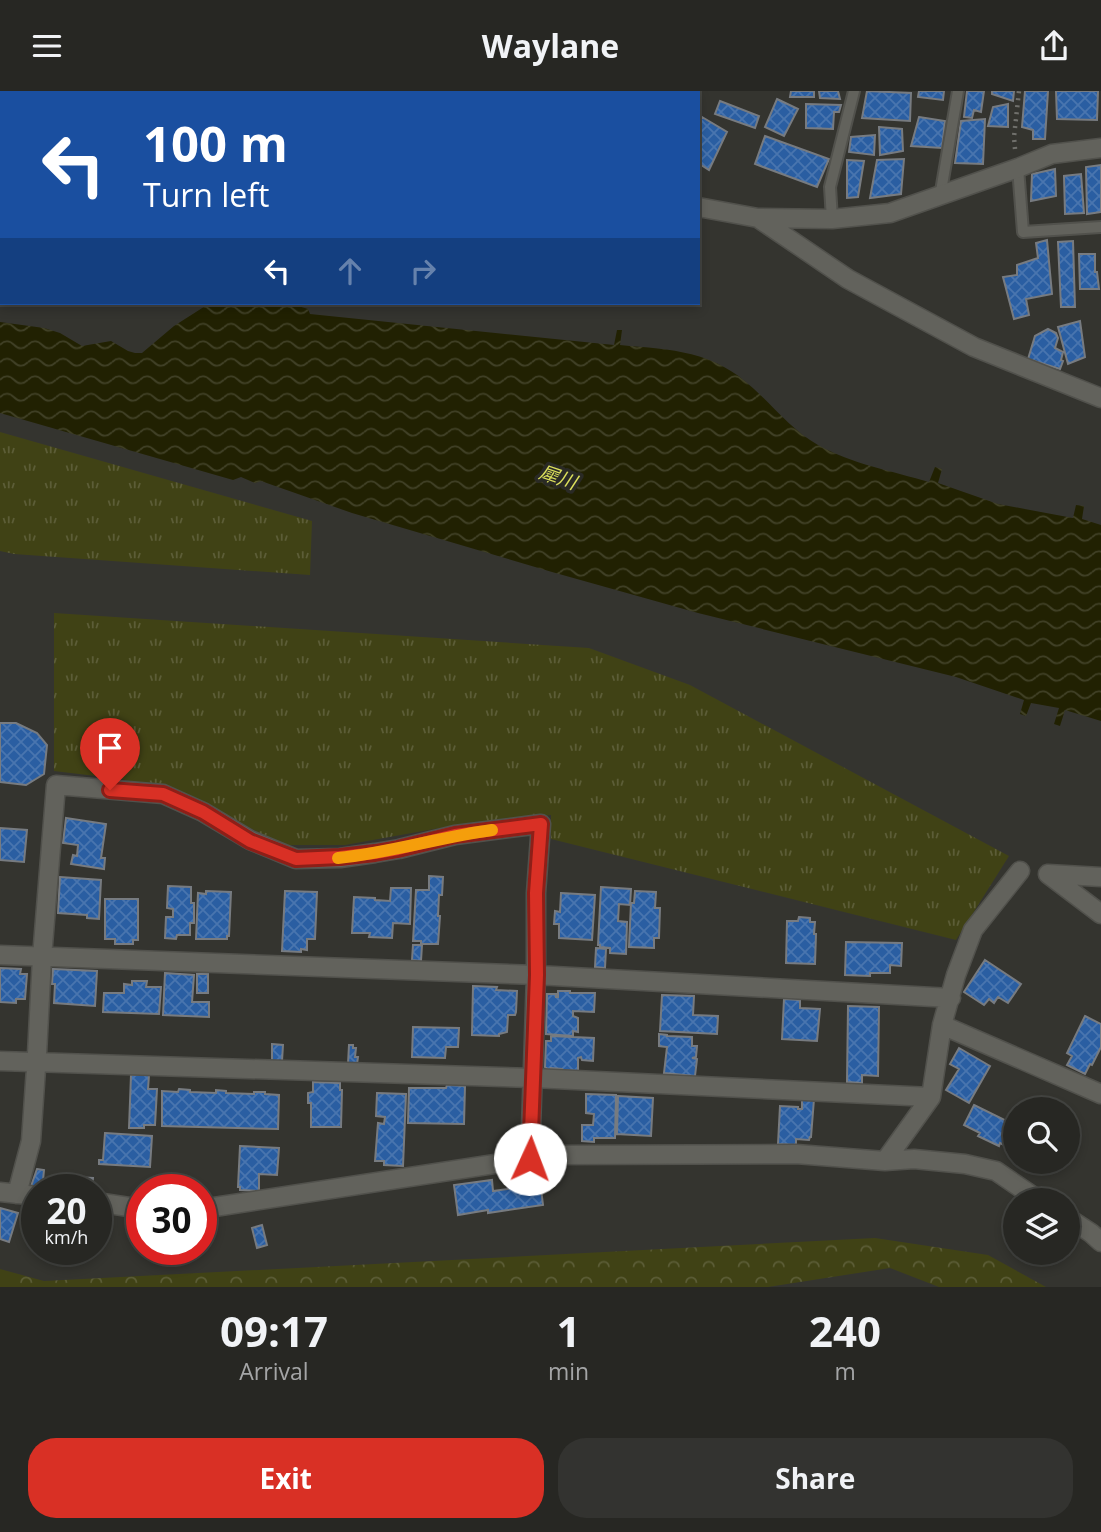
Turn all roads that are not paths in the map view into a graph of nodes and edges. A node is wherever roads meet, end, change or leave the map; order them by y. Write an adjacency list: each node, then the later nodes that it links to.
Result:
1 (854, 91): 8 (lane)
2 (958, 91): 5 (lane)
3 (1101, 148): 4 (street)
4 (1018, 168): 5 (street); 9 (lane)
5 (940, 197): 8 (street)
6 (700, 207): 7 (street)
7 (758, 218): 8 (street); 10 (street)
8 (832, 219)
9 (1101, 227)
10 (1101, 398)
11 (1020, 871): 17 (street)
12 (1101, 877): 13 (street)
13 (1101, 914)
14 (0, 955): 15 (street)
15 (42, 957): 16 (street); 16 (street); 20 (street)
16 (537, 975): 17 (street); 21 (street)
17 (951, 997): 18 (street)
18 (942, 1025): 22 (street); 23 (street)
19 (0, 1061): 20 (street)
20 (37, 1063): 21 (street); 27 (street)
21 (533, 1078): 23 (street); 24 (street)
22 (1101, 1094)
23 (931, 1097): 25 (street)
24 (530, 1159): 25 (street); 28 (street)
25 (885, 1161): 26 (street)
26 (1021, 1188)
27 (8, 1193)
28 (217, 1207)
29 (1080, 1226): 30 (street)
30 (1101, 1242)

